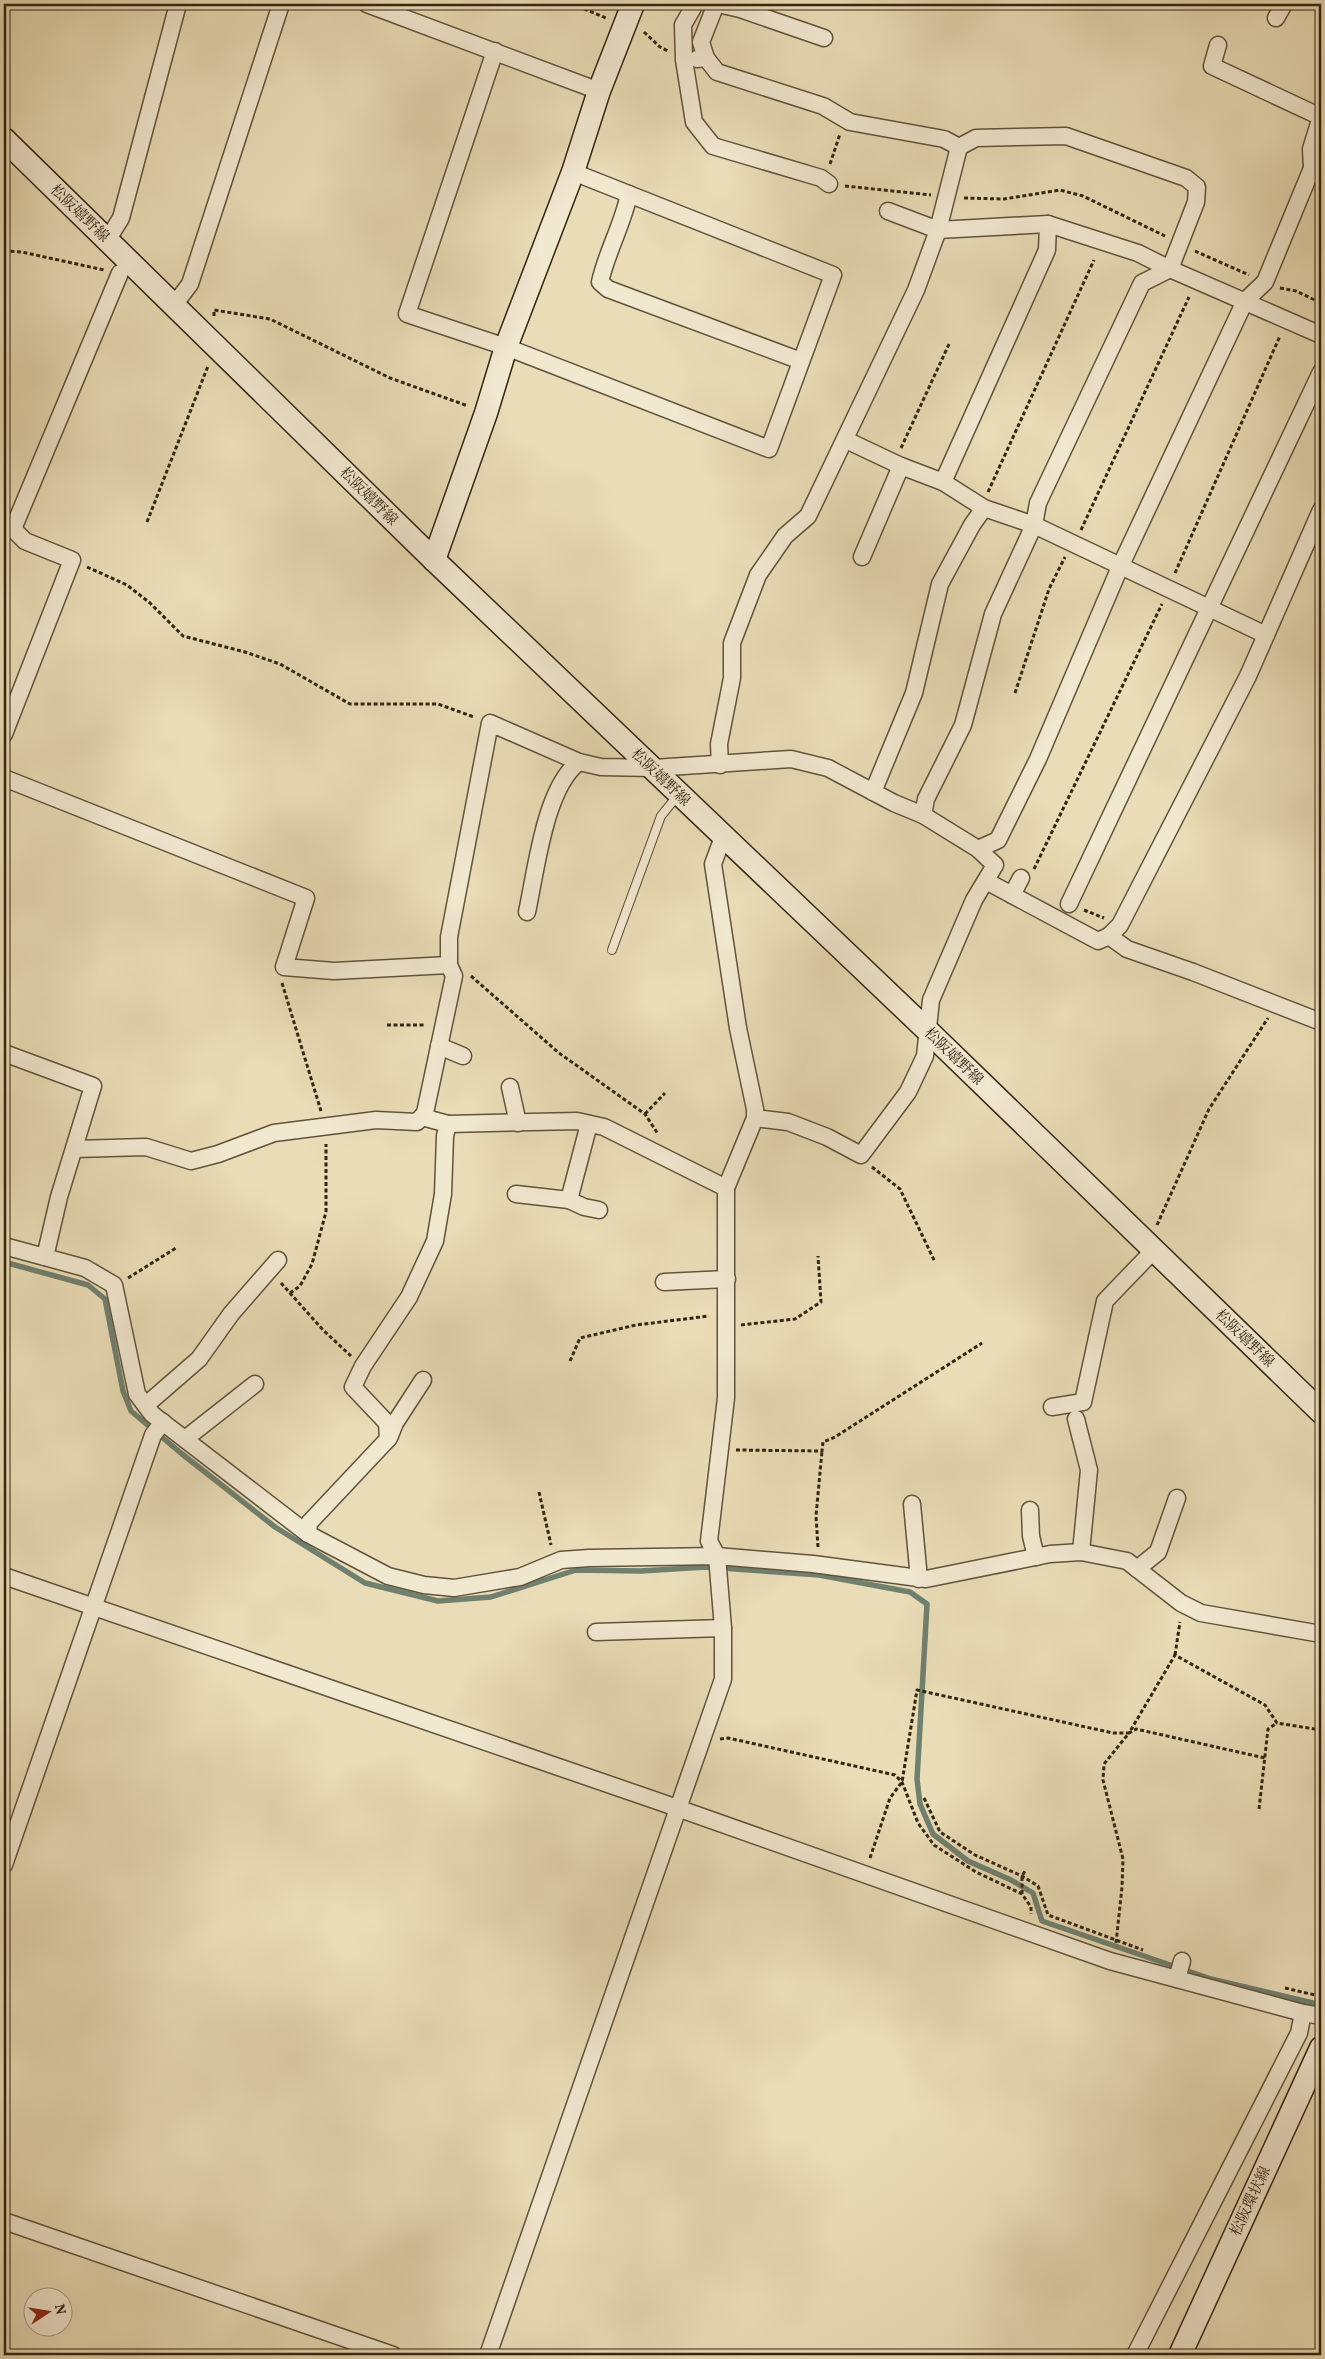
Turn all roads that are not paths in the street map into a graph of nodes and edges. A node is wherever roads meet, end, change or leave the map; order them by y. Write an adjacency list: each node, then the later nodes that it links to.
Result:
1 (178, 4): 21 (street)
2 (282, 4): 25 (street)
3 (367, 4): 9 (street)
4 (633, 4): 12 (main road)
5 (695, 4): 11 (street)
6 (717, 4): 7 (street); 10 (street)
7 (824, 38)
8 (1218, 45): 24 (street)
9 (495, 51): 12 (street); 27 (street)
10 (706, 58): 11 (street); 14 (street)
11 (684, 60): 16 (street)
12 (598, 91): 15 (main road)
13 (4, 139): 21 (main road, 松阪嬉野線)
14 (959, 147): 20 (street); 22 (street)
15 (573, 172): 17 (street); 27 (main road)
16 (829, 184)
17 (629, 194): 28 (street); 28 (street)
18 (888, 211): 20 (street)
19 (1048, 224): 20 (street); 22 (street); 32 (street)
20 (938, 230): 30 (street)
21 (108, 239): 25 (main road, 松阪嬉野線)
22 (1170, 269): 24 (street); 35 (street)
23 (120, 274): 36 (street)
24 (1244, 301): 26 (street); 39 (street)
25 (174, 305): 38 (main road, 松阪嬉野線)
26 (1321, 335)
27 (506, 348): 28 (street); 38 (main road)
28 (801, 361)
29 (1321, 372): 40 (street)
30 (846, 440): 31 (street); 44 (street)
31 (901, 466): 32 (street); 37 (street)
32 (943, 482): 33 (street)
33 (984, 508): 35 (street); 47 (street)
34 (1321, 510): 41 (street)
35 (1034, 525): 39 (street); 49 (street)
36 (8, 528): 42 (street)
37 (862, 556)
38 (434, 560): 45 (main road, 松阪嬉野線)
39 (1120, 567): 40 (street); 51 (street)
40 (1210, 608): 41 (street); 55 (street)
41 (1266, 635): 57 (street)
42 (4, 734)
43 (580, 762): 45 (street); 56 (street); 59 (street)
44 (720, 765): 45 (street); 47 (street)
45 (653, 768): 48 (main road, 松阪嬉野線)
46 (4, 778): 59 (street)
47 (873, 792): 49 (street)
48 (679, 794): 50 (main road, 松阪嬉野線); 58 (lane)
49 (923, 814): 51 (street)
50 (723, 837): 61 (main road, 松阪嬉野線); 67 (street)
51 (978, 849): 53 (street)
52 (1021, 878): 54 (street)
53 (986, 881): 54 (street); 61 (street)
54 (1012, 895): 57 (street)
55 (1069, 904)
56 (527, 912)
57 (1109, 936): 60 (street)
58 (612, 950)
59 (450, 965): 62 (street)
60 (1321, 1022)
61 (929, 1032): 67 (street); 77 (main road, 松阪嬉野線)
62 (441, 1038): 64 (street); 66 (street)
63 (4, 1053): 71 (street)
64 (463, 1056)
65 (510, 1087): 68 (street)
66 (422, 1117): 69 (street); 71 (street)
67 (755, 1118): 72 (street)
68 (518, 1122): 69 (street); 70 (street)
69 (448, 1124): 90 (street)
70 (589, 1124): 72 (street); 74 (street)
71 (75, 1149): 78 (street)
72 (726, 1188): 80 (street)
73 (516, 1194): 74 (street)
74 (569, 1200): 75 (street)
75 (599, 1210)
76 (4, 1246): 78 (street)
77 (1152, 1246): 85 (street); 86 (main road, 松阪嬉野線)
78 (45, 1257): 84 (street)
79 (274, 1265): 84 (street)
80 (727, 1279): 81 (street); 96 (street)
81 (664, 1282)
82 (423, 1380): 90 (street)
83 (256, 1384): 89 (street)
84 (146, 1405): 88 (street)
85 (1052, 1407)
86 (1321, 1412)
87 (1076, 1419): 95 (street)
88 (163, 1422): 89 (street); 101 (street)
89 (184, 1439): 94 (street)
90 (388, 1439): 94 (street)
91 (1177, 1498): 98 (street)
92 (912, 1504): 100 (street)
93 (1030, 1510): 97 (street)
94 (308, 1534): 96 (street)
95 (1081, 1552): 97 (street); 98 (street)
96 (717, 1556): 100 (street); 102 (street)
97 (1036, 1557): 100 (street)
98 (1137, 1569): 104 (street)
99 (4, 1576): 101 (street)
100 (919, 1579)
101 (92, 1607): 105 (street); 106 (street)
102 (723, 1628): 103 (street); 105 (street)
103 (596, 1632)
104 (1321, 1634)
105 (677, 1809): 108 (street); 114 (street)
106 (4, 1865)
107 (1182, 1961): 108 (street)
108 (1177, 1979): 109 (street)
109 (1303, 2013): 110 (street); 115 (street)
110 (1321, 2016)
111 (1321, 2048): 116 (main road, 松阪環状線)
112 (4, 2221): 113 (street)
113 (393, 2355)
114 (488, 2355)
115 (1135, 2355)
116 (1180, 2355)

